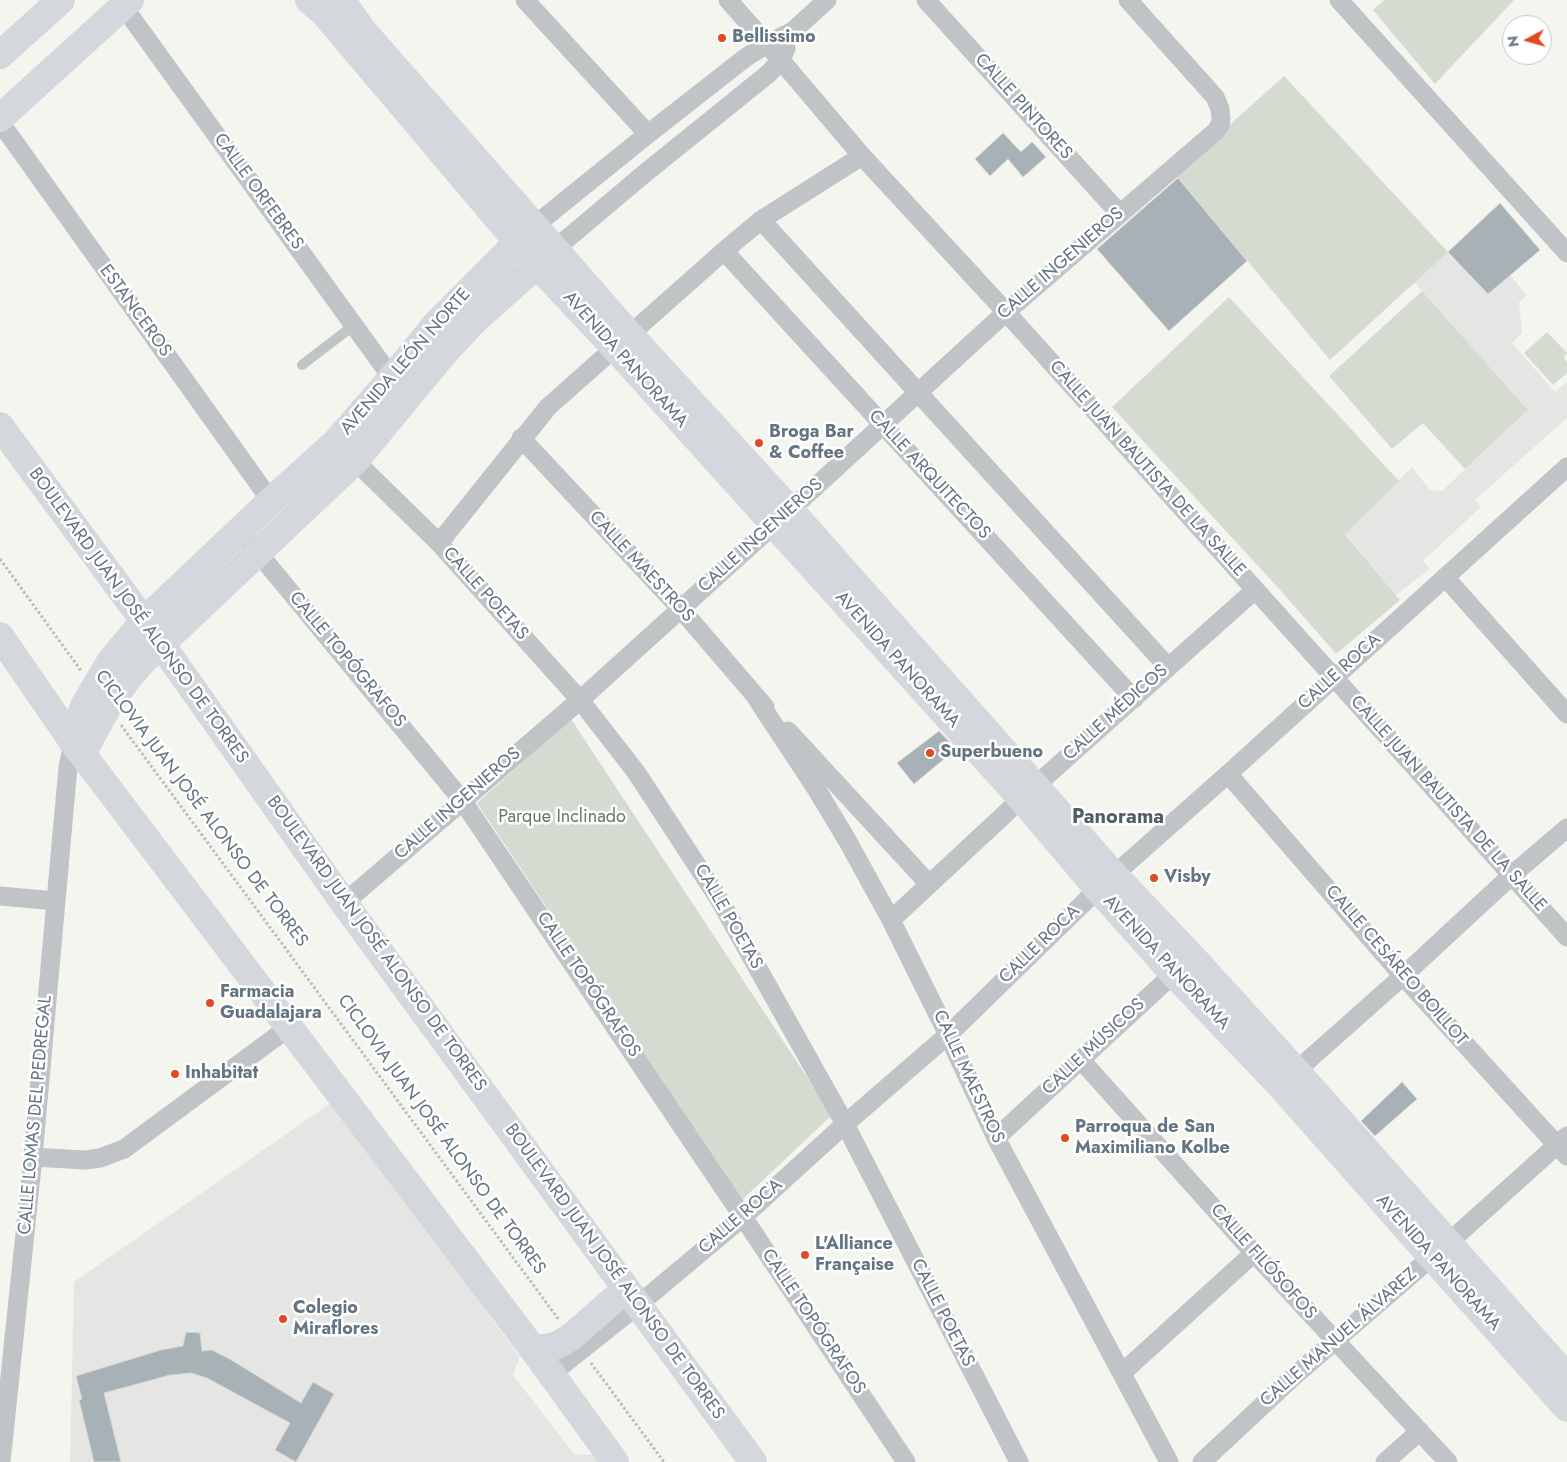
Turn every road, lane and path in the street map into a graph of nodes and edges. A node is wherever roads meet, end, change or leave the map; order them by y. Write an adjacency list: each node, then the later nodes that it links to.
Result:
1 (61, 0): 13 (street)
2 (309, 0): 21 (street, AVENIDA PANORAMA)
3 (342, 0): 21 (street, AVENIDA PANORAMA)
4 (525, 0): 17 (street)
5 (728, 0): 12 (street, CALLE JUAN BAUTISTA DE LA SALLE)
6 (827, 0): 11 (street, AVENIDA LEÓN NORTE)
7 (926, 0): 19 (street, CALLE PINTORES)
8 (1128, 0): 19 (street, CALLE INGENIEROS)
9 (1339, 0): 23 (street)
10 (127, 3): 15 (street); 26 (street, CALLE ORFEBRES)
11 (793, 31): 12 (street, AVENIDA LEÓN NORTE); 14 (street, AVENIDA LEÓN NORTE)
12 (767, 44): 14 (street, CALLE JUAN BAUTISTA DE LA SALLE); 17 (street, AVENIDA LEÓN NORTE)
13 (0, 55)
14 (781, 60): 18 (street, CALLE JUAN BAUTISTA DE LA SALLE); 24 (street, AVENIDA LEÓN NORTE)
15 (0, 118)
16 (0, 122): 37 (street, ESTANCEROS)
17 (648, 134): 21 (street, AVENIDA LEÓN NORTE)
18 (862, 156): 20 (street); 25 (street, CALLE JUAN BAUTISTA DE LA SALLE)
19 (1120, 214): 25 (street, CALLE INGENIEROS)
20 (761, 220): 22 (street); 30 (street)
21 (526, 234): 24 (street, AVENIDA PANORAMA); 29 (street, AVENIDA LEÓN NORTE)
22 (724, 251): 27 (street); 31 (street, CALLE ARQUITECTOS)
23 (1567, 253)
24 (546, 257): 27 (street, AVENIDA PANORAMA); 35 (street, AVENIDA LEÓN NORTE)
25 (1006, 312): 30 (street, CALLE INGENIEROS); 44 (street, CALLE JUAN BAUTISTA DE LA SALLE)
26 (354, 325): 28 (lane); 29 (street, CALLE ORFEBRES)
27 (622, 341): 33 (street); 38 (street, AVENIDA PANORAMA)
28 (302, 365)
29 (392, 378): 34 (street, AVENIDA LEÓN NORTE)
30 (917, 393): 31 (street, CALLE INGENIEROS); 49 (street)
31 (883, 425): 38 (street, CALLE INGENIEROS); 53 (street, CALLE ARQUITECTOS)
32 (0, 426): 46 (street, BOULEVARD JUAN JOSÉ ALONSO DE TORRES)
33 (522, 438): 40 (street); 45 (street, CALLE MAESTROS)
34 (336, 442): 35 (street, CALLE POETAS); 37 (street, AVENIDA LEÓN NORTE)
35 (355, 461): 40 (street, CALLE POETAS); 41 (street, AVENIDA LEÓN NORTE)
36 (1564, 476): 43 (street, CALLE ROCA)
37 (271, 501): 39 (street, AVENIDA LEÓN NORTE)
38 (782, 517): 45 (street, CALLE INGENIEROS); 58 (street, AVENIDA PANORAMA)
39 (239, 531): 41 (street, CALLE TOPÓGRAFOS); 46 (street, AVENIDA LEÓN NORTE)
40 (439, 543): 54 (street, CALLE POETAS)
41 (258, 554): 48 (street, AVENIDA LEÓN NORTE); 59 (street, CALLE TOPÓGRAFOS)
42 (0, 559): 51 (path, CICLOVIA JUAN JOSÉ ALONSO DE TORRES)
43 (1445, 578): 50 (street, CALLE ROCA); 55 (street)
44 (1254, 590): 49 (street, CALLE MÉDICOS); 50 (street, CALLE JUAN BAUTISTA DE LA SALLE)
45 (680, 608): 52 (street, CALLE MAESTROS); 54 (street, CALLE INGENIEROS)
46 (143, 622): 48 (street, BOULEVARD JUAN JOSÉ ALONSO DE TORRES)
47 (0, 636): 56 (street)
48 (143, 649): 51 (street, AVENIDA LEÓN NORTE); 66 (street, BOULEVARD JUAN JOSÉ ALONSO DE TORRES)
49 (1168, 667): 53 (street, CALLE MÉDICOS)
50 (1334, 677): 57 (street, CALLE ROCA); 61 (street, CALLE JUAN BAUTISTA DE LA SALLE)
51 (101, 698): 56 (street, AVENIDA LEÓN NORTE); 84 (path, CICLOVIA JUAN JOSÉ ALONSO DE TORRES)
52 (757, 699): 63 (street, CALLE MAESTROS); 67 (street, CALLE MAESTROS)
53 (1134, 699): 58 (street, CALLE MÉDICOS)
54 (580, 700): 59 (street, CALLE INGENIEROS); 75 (street, CALLE POETAS)
55 (1567, 714)
56 (75, 754): 65 (street, CALLE LOMAS DEL PEDREGAL); 71 (street)
57 (1228, 774): 62 (street, CALLE ROCA); 70 (street, CALLE CESÁREO BOILLOT)
58 (1028, 792): 62 (street, AVENIDA PANORAMA); 63 (street, CALLE MÉDICOS)
59 (462, 800): 66 (street, CALLE INGENIEROS); 79 (street, CALLE TOPÓGRAFOS)
60 (1567, 828): 61 (street)
61 (1512, 875): 68 (street, CALLE JUAN BAUTISTA DE LA SALLE); 70 (street)
62 (1106, 882): 69 (street, AVENIDA PANORAMA); 72 (street, CALLE ROCA)
63 (929, 884): 67 (street, CALLE MÉDICOS)
64 (0, 896): 65 (street)
65 (56, 900): 78 (street, CALLE LOMAS DEL PEDREGAL)
66 (344, 903): 82 (street, BOULEVARD JUAN JOSÉ ALONSO DE TORRES)
67 (891, 920): 72 (street, CALLE MAESTROS)
68 (1567, 937)
69 (1183, 965): 73 (street, CALLE MÚSICOS); 74 (street, AVENIDA PANORAMA)
70 (1403, 976): 74 (street); 77 (street, CALLE CESÁREO BOILLOT)
71 (288, 1028): 78 (street); 85 (street)
72 (948, 1034): 75 (street, CALLE ROCA); 76 (street, CALLE MAESTROS)
73 (1081, 1060): 76 (street, CALLE MÚSICOS); 81 (street, CALLE FILÓSOFOS)
74 (1288, 1077): 80 (street, AVENIDA PANORAMA)
75 (845, 1124): 79 (street, CALLE ROCA); 96 (street, CALLE POETAS)
76 (996, 1138): 86 (street, CALLE MAESTROS)
77 (1564, 1146): 80 (street, CALLE MANUEL ÁLVAREZ)
78 (33, 1156): 91 (street, CALLE LOMAS DEL PEDREGAL)
79 (743, 1217): 82 (street, CALLE ROCA); 95 (street, CALLE TOPÓGRAFOS)
80 (1440, 1250): 83 (street, CALLE MANUEL ÁLVAREZ); 88 (street, AVENIDA PANORAMA); 89 (street, AVENIDA PANORAMA)
81 (1254, 1253): 83 (street, CALLE FILÓSOFOS); 86 (street)
82 (632, 1297): 84 (street); 94 (street, BOULEVARD JUAN JOSÉ ALONSO DE TORRES)
83 (1334, 1341): 90 (street, CALLE FILÓSOFOS); 98 (street, CALLE MANUEL ÁLVAREZ)
84 (576, 1344): 85 (street); 87 (street); 93 (path, CICLOVIA JUAN JOSÉ ALONSO DE TORRES)
85 (533, 1349): 87 (street)
86 (1122, 1373): 97 (street, CALLE MAESTROS)
87 (551, 1374): 92 (street)
88 (1567, 1377)
89 (1567, 1408)
90 (1420, 1431): 99 (street); 100 (street, CALLE FILÓSOFOS)
91 (1, 1462)
92 (616, 1462)
93 (664, 1462)
94 (753, 1462)
95 (906, 1462)
96 (1019, 1462)
97 (1168, 1462)
98 (1202, 1462)
99 (1385, 1462)
100 (1448, 1462)

